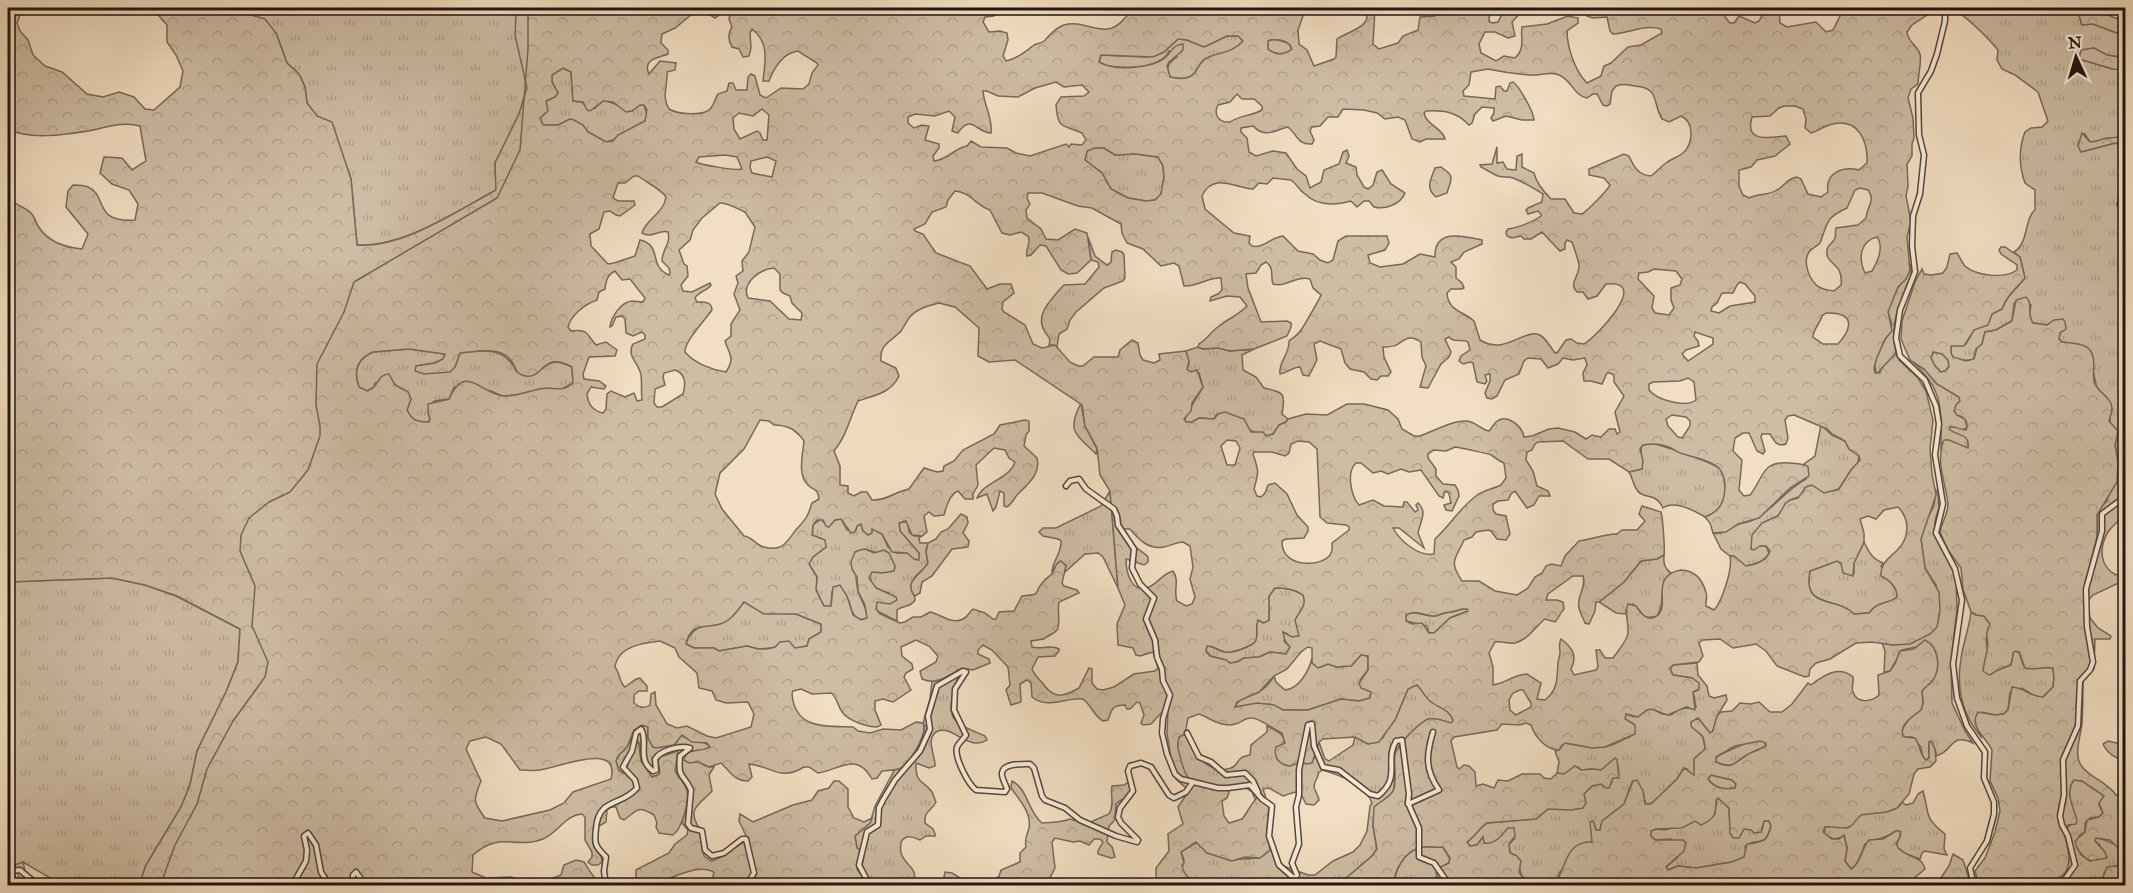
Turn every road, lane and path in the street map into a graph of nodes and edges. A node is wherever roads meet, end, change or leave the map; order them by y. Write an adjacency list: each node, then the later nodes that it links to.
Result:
1 (1945, 8): 22 (street)
2 (2126, 424): 3 (street)
3 (2126, 439)
4 (1066, 486): 8 (street)
5 (2126, 496): 23 (street)
6 (1432, 732): 10 (street)
7 (1187, 733): 9 (street)
8 (1193, 782): 9 (street); 20 (street)
9 (1262, 799): 10 (street)
10 (1408, 804): 21 (street)
11 (8, 878): 12 (street); 13 (street)
12 (9, 885)
13 (39, 885)
14 (292, 885): 15 (street)
15 (330, 885)
16 (353, 885): 17 (street)
17 (366, 885)
18 (606, 885): 19 (street)
19 (746, 885)
20 (866, 885)
21 (1450, 885)
22 (1974, 885)
23 (2049, 885)

